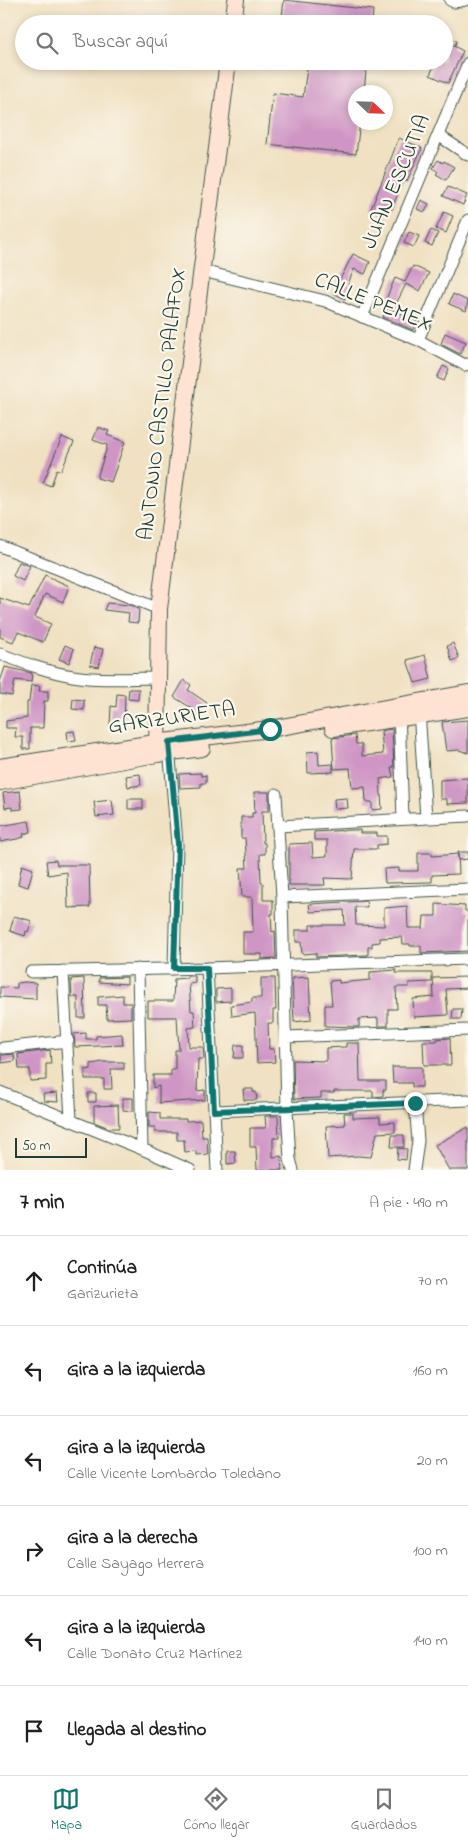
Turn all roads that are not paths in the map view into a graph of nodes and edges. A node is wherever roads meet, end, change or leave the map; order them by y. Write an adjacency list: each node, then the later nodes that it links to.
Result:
1 (236, 0): 4 (street)
2 (450, 0): 3 (street)
3 (465, 0)
4 (234, 15)
5 (468, 63): 7 (street, JUAN ESCUTIA)
6 (227, 70): 10 (street, ANTONIO CASTILLO PALAFOX)
7 (438, 135): 8 (street); 11 (street, JUAN ESCUTIA)
8 (468, 155)
9 (468, 220): 12 (street)
10 (202, 271): 11 (street, CALLE PEMEX); 15 (street, ANTONIO CASTILLO PALAFOX)
11 (362, 317): 12 (street, CALLE PEMEX)
12 (418, 340): 13 (street, CALLE PEMEX)
13 (468, 364)
14 (0, 546): 15 (street)
15 (159, 609): 17 (street, ANTONIO CASTILLO PALAFOX)
16 (0, 654): 17 (street)
17 (158, 678): 22 (street, ANTONIO CASTILLO PALAFOX)
18 (468, 693): 19 (street, GARIZURIETA)
19 (419, 708): 20 (street, GARIZURIETA); 21 (street, GARIZURIETA); 28 (street)
20 (468, 708)
21 (398, 711): 22 (street, GARIZURIETA); 27 (street)
22 (163, 748): 23 (street, GARIZURIETA); 24 (street, GARIZURIETA); 34 (street)
23 (0, 767)
24 (0, 782)
25 (276, 794): 29 (street)
26 (468, 816): 28 (street)
27 (403, 818): 28 (street); 29 (street)
28 (426, 818)
29 (278, 826): 31 (street)
30 (468, 889): 31 (street)
31 (282, 898): 33 (street)
32 (468, 958): 33 (street)
33 (284, 965): 35 (street); 40 (street)
34 (174, 968): 35 (street); 36 (street)
35 (207, 968): 47 (street)
36 (138, 970): 37 (street); 49 (street)
37 (63, 971): 38 (street); 41 (street)
38 (31, 972)
39 (468, 1030): 40 (street)
40 (286, 1037): 46 (street)
41 (68, 1041): 42 (street); 48 (street)
42 (3, 1048)
43 (0, 1092): 48 (street)
44 (468, 1100): 45 (street)
45 (415, 1103): 46 (street); 53 (street)
46 (287, 1109): 47 (street); 50 (street)
47 (214, 1111): 52 (street)
48 (71, 1120): 49 (street)
49 (142, 1149): 51 (street)
50 (295, 1169)
51 (190, 1170)
52 (217, 1170)
53 (414, 1170)

